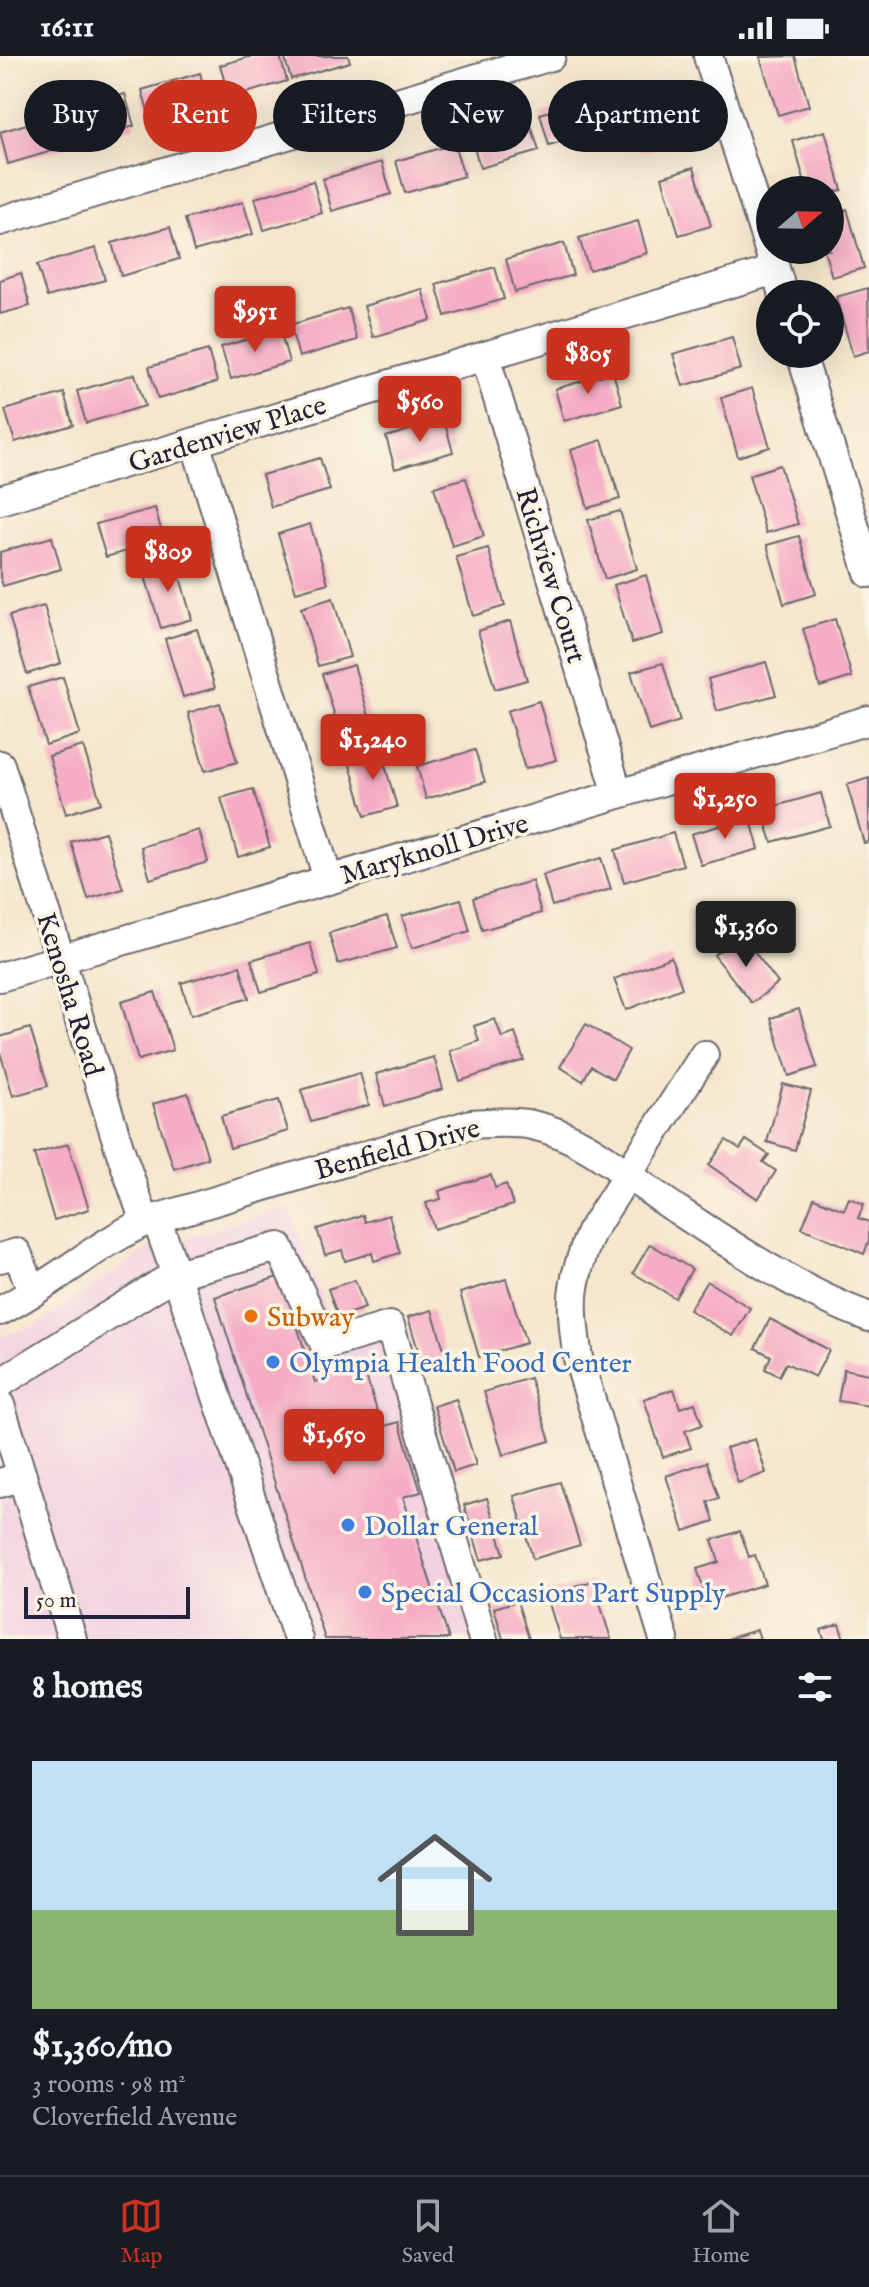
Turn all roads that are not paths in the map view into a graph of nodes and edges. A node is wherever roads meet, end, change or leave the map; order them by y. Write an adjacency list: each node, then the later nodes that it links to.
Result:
1 (551, 56): 3 (street)
2 (708, 56): 4 (street)
3 (0, 221)
4 (778, 280)
5 (756, 288): 6 (street, Gardenview Place)
6 (485, 356): 8 (street, Gardenview Place); 13 (street, Richview Court)
7 (805, 368): 10 (street)
8 (195, 442): 9 (street, Gardenview Place); 14 (street)
9 (0, 500)
10 (869, 573)
11 (869, 720): 13 (street, Maryknoll Drive)
12 (0, 765): 15 (street, Kenosha Road)
13 (618, 794): 14 (street, Maryknoll Drive)
14 (328, 879): 15 (street, Maryknoll Drive)
15 (61, 959): 16 (street, Maryknoll Drive); 19 (street, Kenosha Road)
16 (0, 977)
17 (704, 1055): 18 (street)
18 (627, 1175): 19 (street, Benfield Drive); 24 (street, Benfield Drive); 31 (street)
19 (151, 1220): 21 (street, Kenosha Road); 22 (street, Benfield Drive)
20 (0, 1258): 22 (street)
21 (176, 1274): 25 (street); 29 (street, Kenosha Road); 30 (street)
22 (33, 1292): 23 (street, Benfield Drive)
23 (0, 1311)
24 (869, 1317)
25 (0, 1383)
26 (0, 1405): 27 (street)
27 (11, 1480): 28 (street)
28 (72, 1639)
29 (298, 1639)
30 (483, 1639)
31 (664, 1639)

